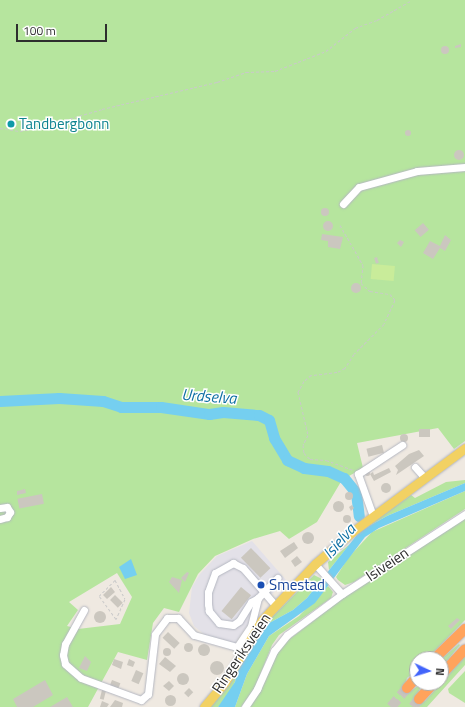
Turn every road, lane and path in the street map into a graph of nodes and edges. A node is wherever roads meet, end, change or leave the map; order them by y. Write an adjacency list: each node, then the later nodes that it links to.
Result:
1 (412, 0): 2 (path)
2 (0, 128)
3 (465, 167): 4 (street)
4 (343, 204)
5 (340, 225): 9 (path)
6 (402, 445): 9 (street)
7 (465, 448): 10 (main road, Ringeriksveien)
8 (415, 467): 10 (street)
9 (358, 474): 13 (street)
10 (425, 478): 13 (main road, Ringeriksveien)
11 (0, 508): 14 (street)
12 (465, 514): 17 (street, Isiveien)
13 (373, 516): 15 (main road, Ringeriksveien)
14 (0, 519)
15 (315, 564): 17 (street); 20 (main road, Ringeriksveien)
16 (277, 578): 18 (street)
17 (342, 594): 29 (street, Isiveien)
18 (261, 595): 18 (street); 20 (street); 21 (street, Ringeriksveien)
19 (99, 596): 19 (path)
20 (275, 605): 28 (main road, Ringeriksveien)
21 (84, 610)
22 (465, 629): 24 (highway)
23 (465, 650): 25 (highway)
24 (442, 651)
25 (449, 667)
26 (426, 691): 27 (highway)
27 (419, 699)
28 (204, 707)
29 (245, 707)

